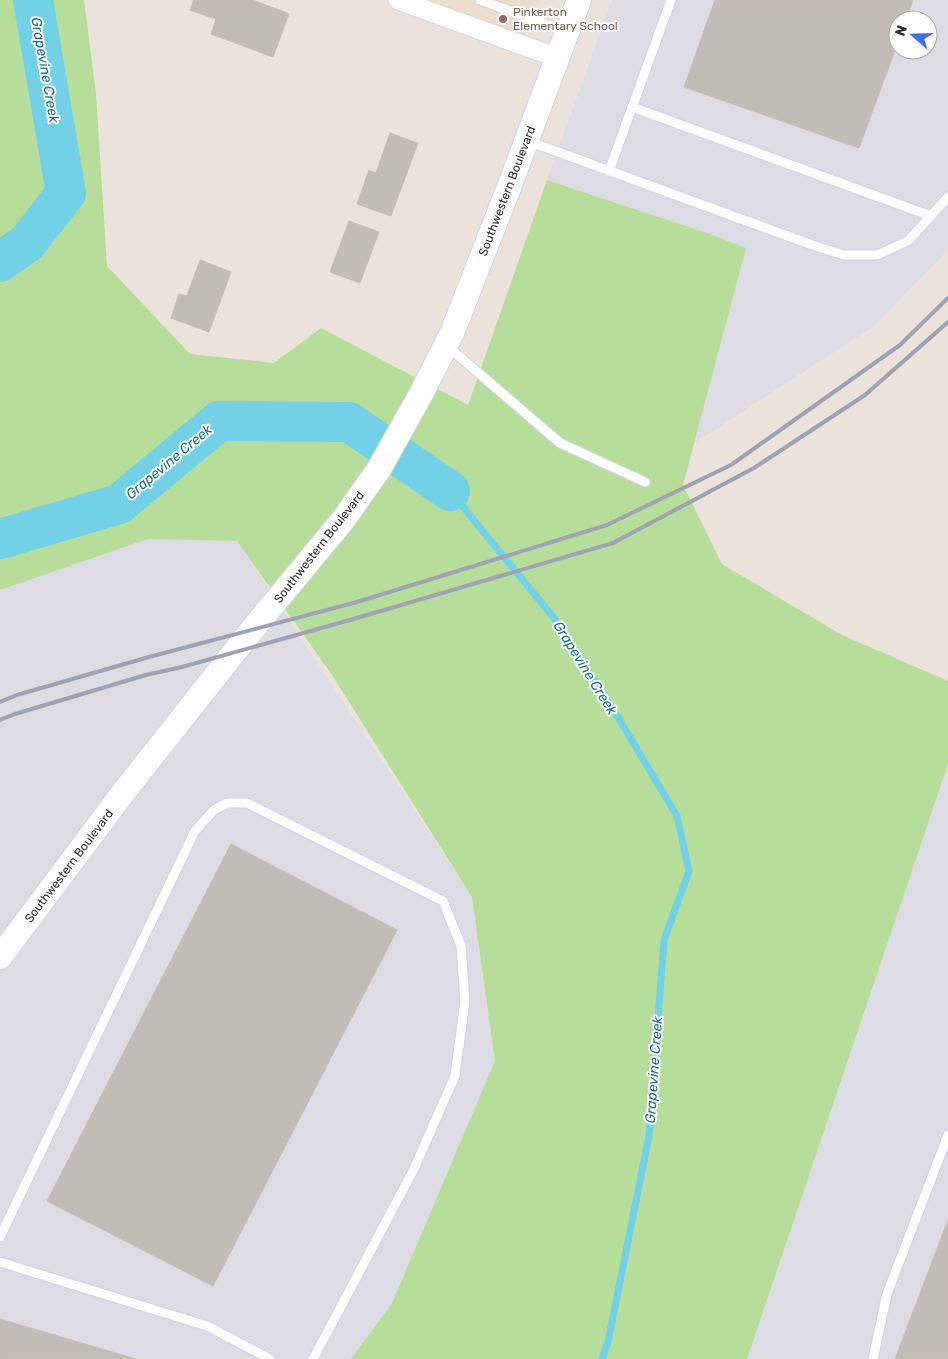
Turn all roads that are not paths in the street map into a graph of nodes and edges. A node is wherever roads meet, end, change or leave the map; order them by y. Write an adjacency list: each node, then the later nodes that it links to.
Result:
1 (398, 0): 6 (street)
2 (482, 0): 5 (lane)
3 (579, 0): 5 (street, Southwestern Boulevard)
4 (670, 0): 7 (lane)
5 (569, 32): 6 (street, Southwestern Boulevard)
6 (558, 58): 8 (street, Southwestern Boulevard)
7 (632, 107): 9 (lane); 11 (lane)
8 (527, 141): 9 (lane); 12 (street, Southwestern Boulevard)
9 (608, 171): 11 (lane)
10 (948, 197): 11 (lane)
11 (931, 216)
12 (446, 345): 13 (lane); 14 (street, Southwestern Boulevard)
13 (645, 482)
14 (0, 956)
15 (948, 1135): 20 (lane)
16 (0, 1237): 19 (lane)
17 (0, 1262): 18 (lane)
18 (270, 1359)
19 (312, 1359)
20 (873, 1359)

